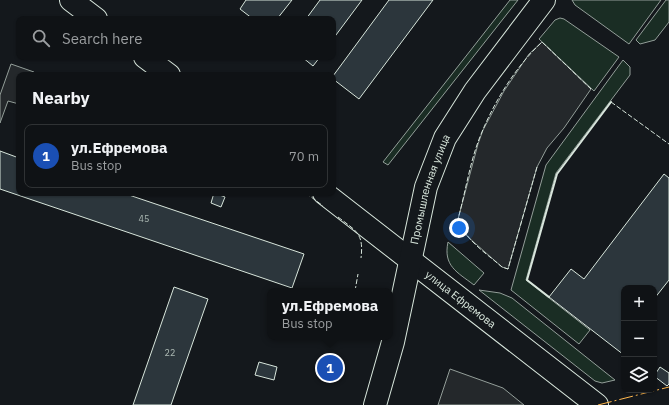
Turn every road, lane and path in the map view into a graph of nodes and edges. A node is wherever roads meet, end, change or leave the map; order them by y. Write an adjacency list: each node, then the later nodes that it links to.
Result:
1 (70, 0): 3 (street)
2 (544, 0): 7 (street, Промышленная улица)
3 (92, 16)
4 (150, 60): 5 (street)
5 (165, 72)
6 (328, 196): 7 (street, улица Ефремова)
7 (411, 259): 8 (street, Промышленная улица); 9 (street, улица Ефремова)
8 (375, 405)
9 (597, 405)

